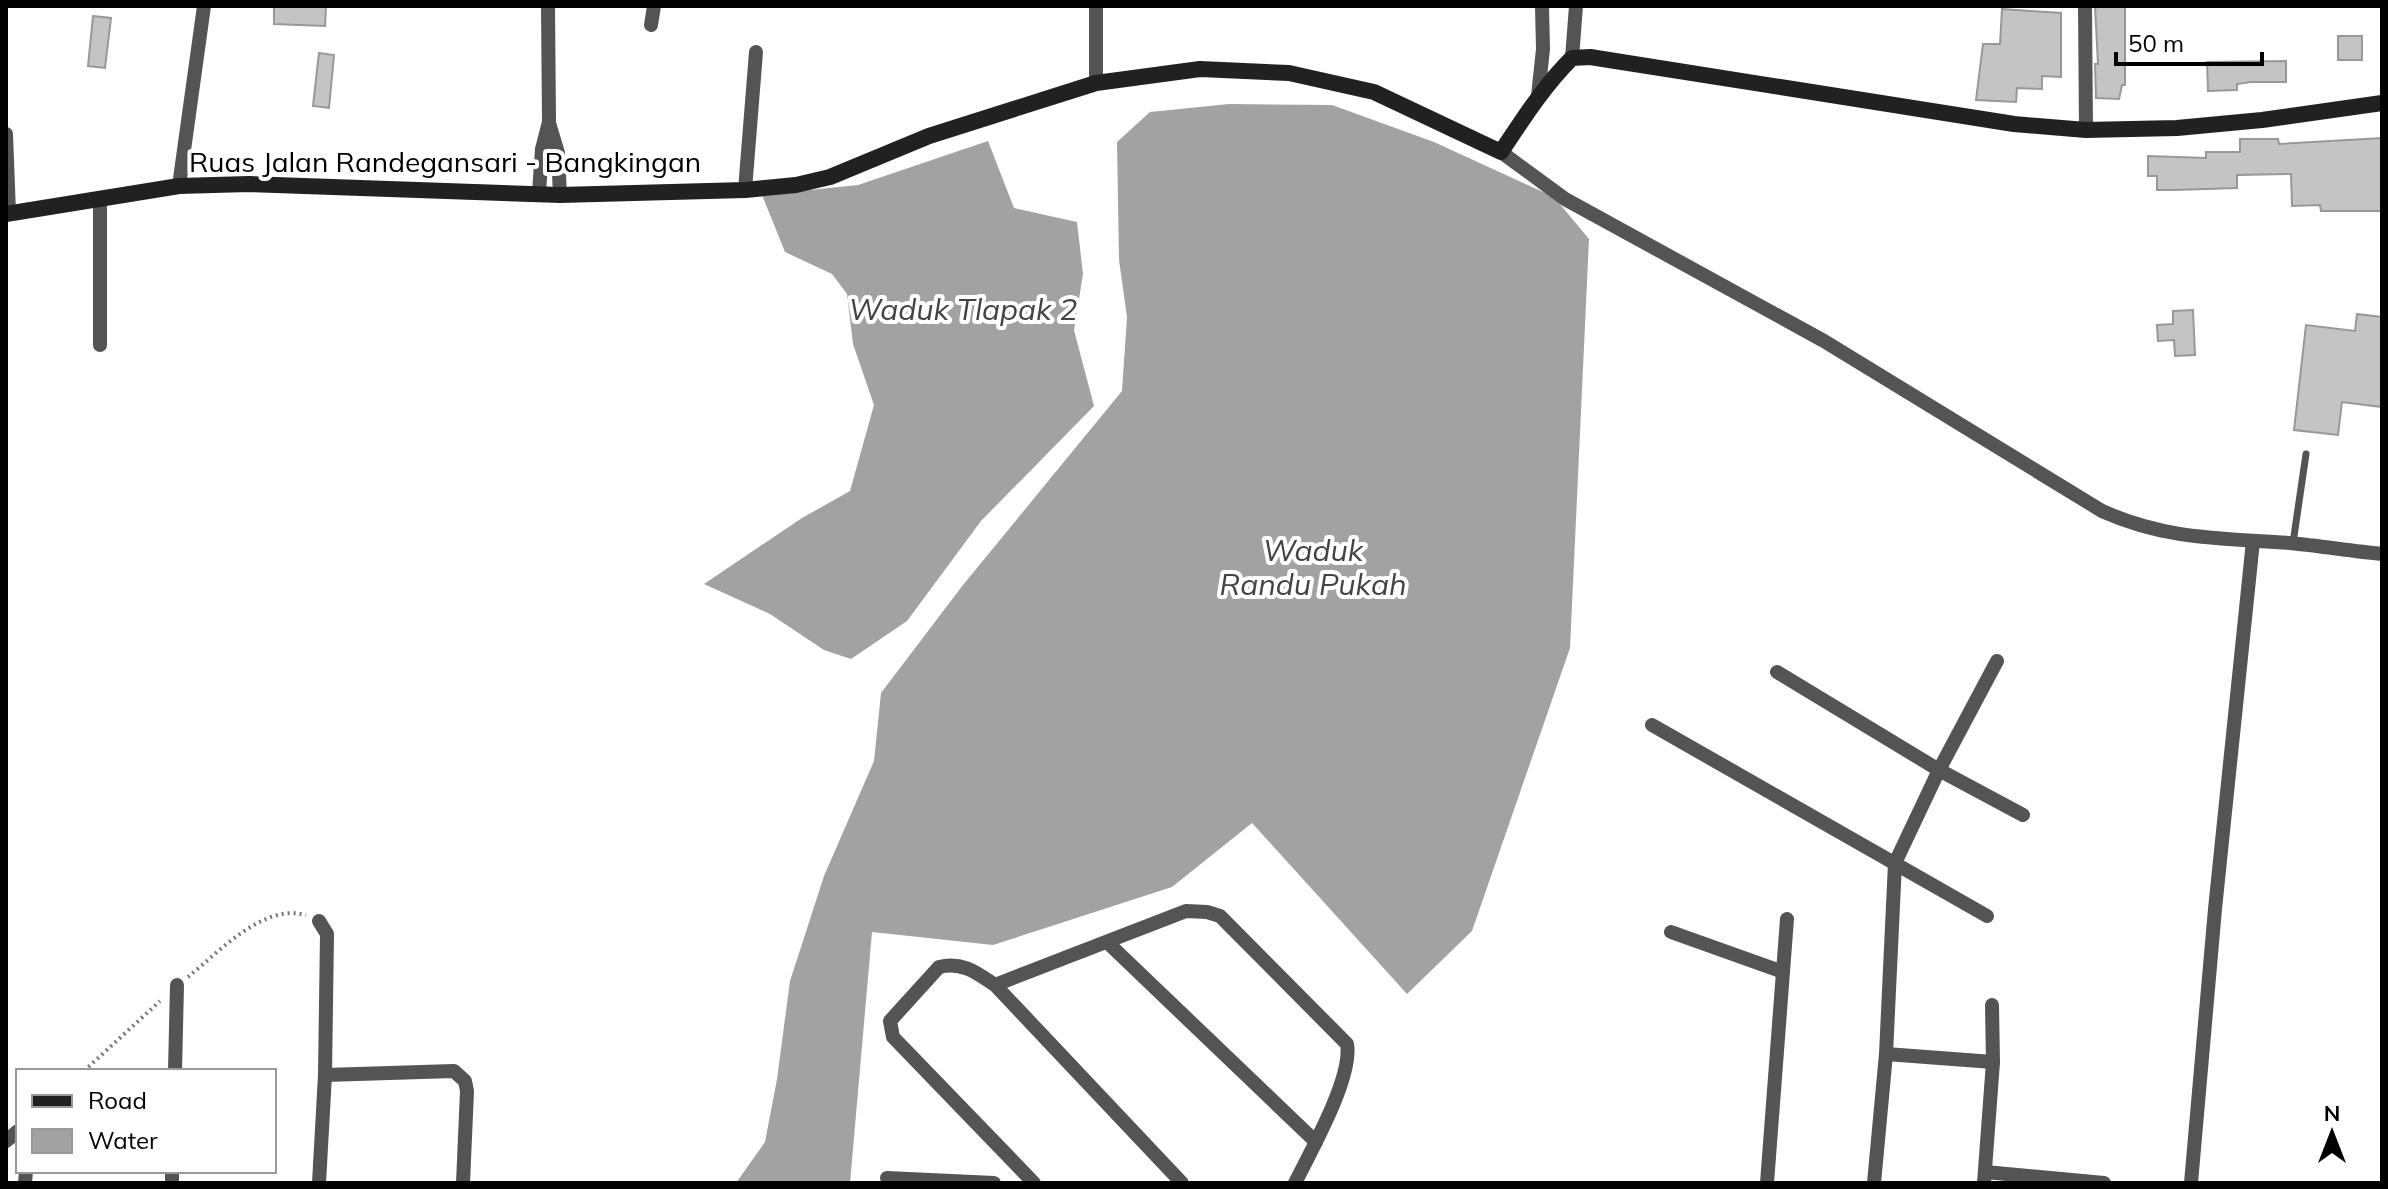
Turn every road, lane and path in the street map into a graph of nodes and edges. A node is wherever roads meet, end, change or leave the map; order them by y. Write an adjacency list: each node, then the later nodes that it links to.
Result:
1 (204, 6): 18 (street)
2 (548, 6): 14 (street)
3 (654, 6): 8 (street)
4 (1096, 6): 11 (street)
5 (1542, 6): 12 (street)
6 (1576, 6): 10 (street)
7 (2085, 6): 15 (street)
8 (651, 25)
9 (756, 52): 19 (street)
10 (1572, 58): 12 (main road); 15 (main road)
11 (1096, 83): 17 (main road, Ruas Jalan Randegansari - Bangkingan); 19 (main road, Ruas Jalan Randegansari - Bangkingan)
12 (1538, 96): 17 (main road)
13 (2382, 103): 15 (main road)
14 (549, 122): 20 (street); 21 (street)
15 (2086, 130)
16 (6, 134): 23 (street)
17 (1501, 152): 26 (street)
18 (179, 186): 20 (main road, Ruas Jalan Randegansari - Bangkingan); 22 (main road, Ruas Jalan Randegansari - Bangkingan)
19 (745, 190): 21 (main road, Ruas Jalan Randegansari - Bangkingan)
20 (539, 193): 21 (main road, Ruas Jalan Randegansari - Bangkingan)
21 (560, 195)
22 (100, 198): 23 (main road, Ruas Jalan Randegansari - Bangkingan); 24 (street)
23 (8, 213)
24 (100, 345)
25 (2306, 454): 27 (lane)
26 (2253, 541): 27 (street); 61 (street)
27 (2293, 543): 28 (street)
28 (2382, 554)
29 (1997, 661): 32 (street)
30 (1777, 672): 32 (street)
31 (1652, 725): 34 (street)
32 (1939, 770): 33 (street); 34 (street)
33 (2023, 815)
34 (1895, 863): 35 (street); 44 (street)
35 (1987, 916)
36 (1787, 919): 40 (street)
37 (319, 921): 41 (path); 48 (street)
38 (1671, 932): 40 (street)
39 (1107, 942): 42 (street); 49 (street); 49 (street)
40 (1783, 972): 58 (street)
41 (177, 985): 46 (path); 47 (street)
42 (995, 985): 55 (street); 56 (street)
43 (1992, 1005): 45 (street)
44 (1886, 1054): 45 (street); 59 (street)
45 (1993, 1062): 51 (street)
46 (86, 1069)
47 (175, 1069)
48 (325, 1075): 52 (street); 53 (street)
49 (1316, 1142): 57 (street)
50 (887, 1178): 54 (street)
51 (1984, 1178): 60 (street)
52 (319, 1183)
53 (463, 1183)
54 (994, 1183)
55 (1034, 1183)
56 (1182, 1183)
57 (1295, 1183)
58 (1767, 1183)
59 (1874, 1183)
60 (2104, 1183)
61 (2191, 1183)

